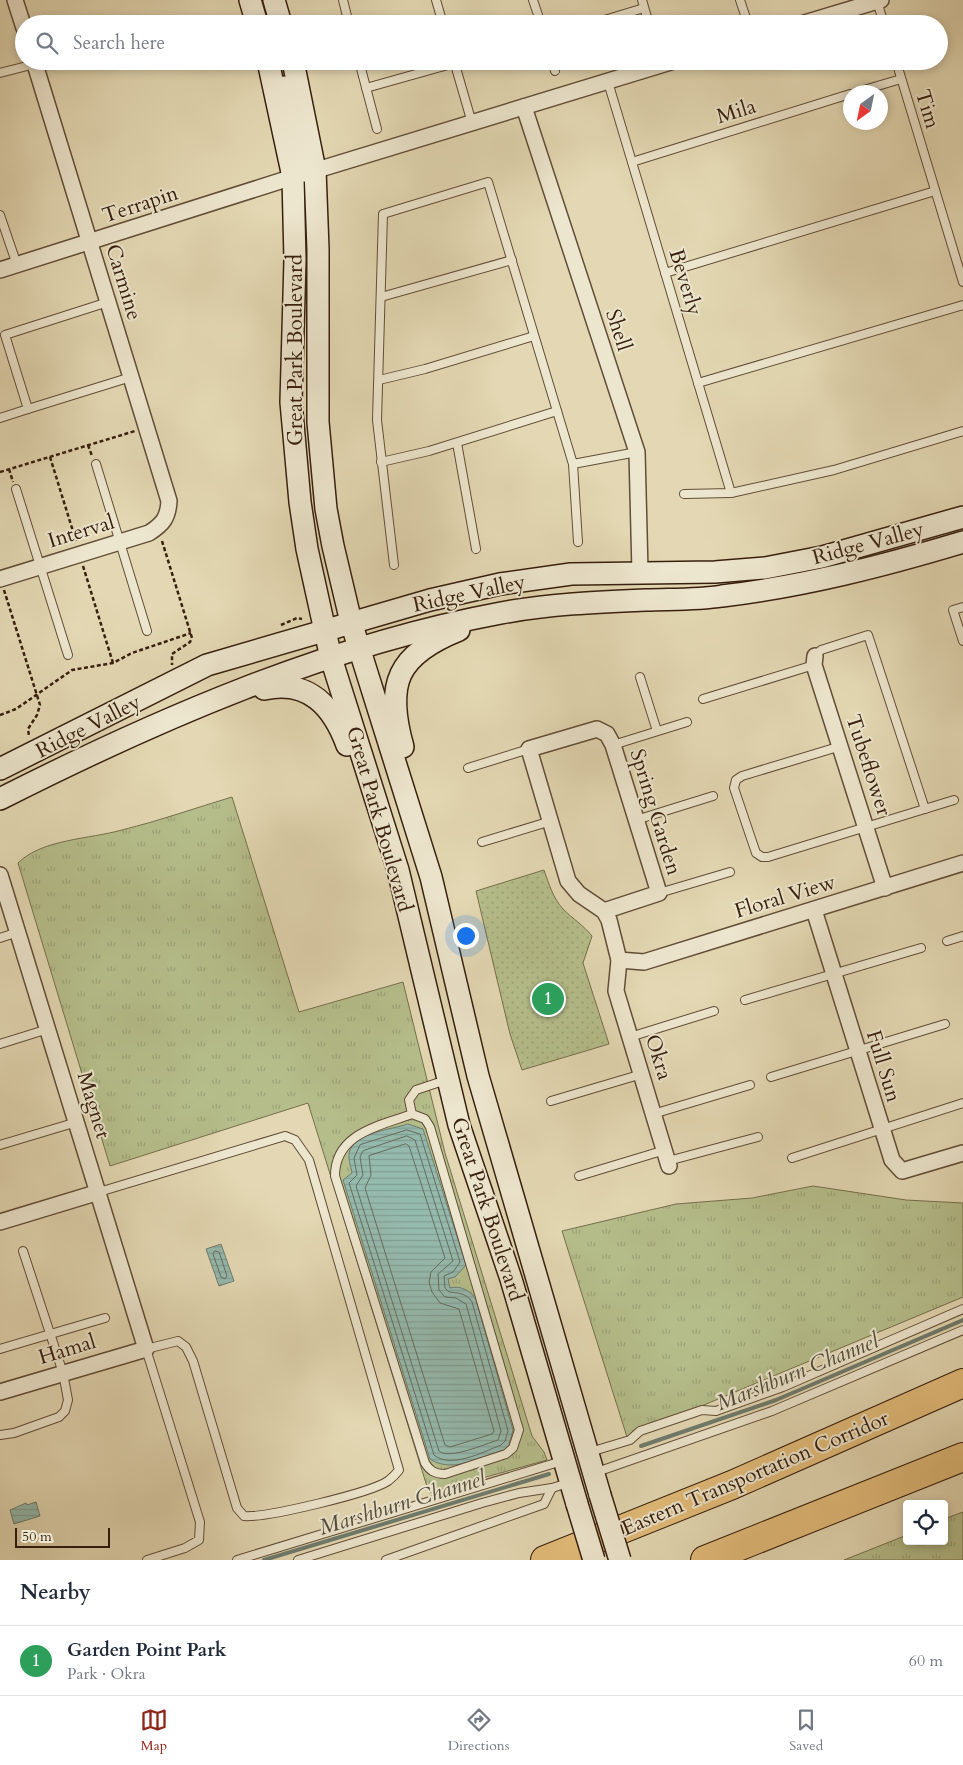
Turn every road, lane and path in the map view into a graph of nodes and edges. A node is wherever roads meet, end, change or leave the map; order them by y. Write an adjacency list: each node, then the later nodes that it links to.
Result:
1 (15, 0): 11 (street)
2 (250, 0): 12 (main road)
3 (274, 0): 13 (main road)
4 (343, 0): 14 (lane)
5 (436, 0): 15 (lane)
6 (533, 0): 16 (lane)
7 (642, 0): 10 (lane)
8 (740, 0): 19 (lane)
9 (879, 0): 20 (street); 21 (lane)
10 (644, 8): 17 (lane); 18 (lane)
11 (20, 15)
12 (254, 15)
13 (278, 15)
14 (347, 15)
15 (440, 15)
16 (538, 15)
17 (621, 15)
18 (646, 15)
19 (745, 15)
20 (830, 15)
21 (882, 15)
22 (15, 69): 32 (lane)
23 (36, 70): 46 (street, Carmine)
24 (270, 70): 43 (main road, Great Park Boulevard)
25 (281, 70): 42 (street)
26 (294, 70): 42 (main road, Great Park Boulevard)
27 (361, 70): 36 (lane)
28 (427, 70): 36 (lane)
29 (456, 70): 39 (lane)
30 (642, 70): 34 (street)
31 (898, 70): 33 (lane, Tim)
32 (0, 74)
33 (901, 79): 35 (lane); 44 (lane, Tim)
34 (608, 82): 38 (street); 41 (lane, Beverly)
35 (881, 85)
36 (366, 88): 40 (lane)
37 (843, 96): 41 (lane, Mila)
38 (524, 107): 39 (street); 66 (street, Shell)
39 (472, 123): 42 (street)
40 (377, 129)
41 (632, 162): 50 (lane, Beverly)
42 (315, 170): 90 (main road, Great Park Boulevard)
43 (293, 177): 46 (street, Terrapin); 91 (main road, Great Park Boulevard)
44 (935, 191): 50 (lane); 51 (lane, Tim)
45 (0, 215): 48 (lane)
46 (90, 243): 48 (street, Terrapin); 53 (street, Carmine)
47 (512, 260): 52 (lane); 52 (lane); 56 (lane)
48 (17, 265): 49 (street, Terrapin)
49 (0, 270)
50 (665, 274): 59 (lane, Beverly)
51 (963, 282)
52 (381, 297): 58 (lane)
53 (108, 302): 55 (lane); 57 (street, Carmine)
54 (963, 305): 59 (lane)
55 (2, 336): 60 (lane)
56 (534, 336): 58 (lane); 61 (lane)
57 (130, 377): 60 (lane); 63 (street, Carmine)
58 (378, 380): 68 (lane)
59 (698, 383): 73 (lane, Beverly)
60 (28, 409): 62 (lane)
61 (557, 411): 65 (lane); 70 (lane)
62 (0, 418)
63 (146, 428): 67 (path); 76 (street, Carmine)
64 (963, 432): 73 (lane)
65 (457, 443): 68 (lane); 81 (lane)
66 (637, 452): 70 (lane); 86 (street, Shell)
67 (50, 457): 71 (path); 82 (path)
68 (381, 462): 83 (lane)
69 (96, 464): 77 (lane)
70 (573, 464): 78 (lane)
71 (0, 472)
72 (16, 490): 84 (lane)
73 (731, 493): 74 (lane)
74 (684, 494)
75 (963, 517): 80 (main road, Ridge Valley)
76 (163, 521): 77 (street, Interval); 93 (path)
77 (120, 542): 82 (street, Interval); 92 (lane)
78 (578, 542)
79 (963, 542): 85 (main road, Ridge Valley)
80 (877, 543): 85 (main road); 86 (main road, Ridge Valley)
81 (476, 549)
82 (80, 554): 84 (street, Interval); 99 (path)
83 (394, 565)
84 (41, 566): 87 (street, Interval); 96 (lane)
85 (884, 566): 89 (main road, Ridge Valley)
86 (640, 572): 90 (main road, Ridge Valley)
87 (0, 579): 102 (path)
88 (963, 607): 94 (lane)
89 (501, 613): 95 (main road, Ridge Valley); 125 (main road)
90 (351, 622): 91 (main road, Ridge Valley); 95 (main road, Great Park Boulevard)
91 (326, 630): 97 (main road, Great Park Boulevard); 113 (main road, Ridge Valley)
92 (147, 631)
93 (191, 633): 99 (path); 100 (path)
94 (963, 641)
95 (360, 650): 97 (main road, Ridge Valley); 125 (main road, Great Park Boulevard)
96 (68, 655)
97 (331, 658): 103 (main road, Ridge Valley); 130 (main road, Great Park Boulevard)
98 (815, 661): 104 (lane); 110 (street, Tubeflower); 117 (lane)
99 (112, 663): 102 (path)
100 (172, 665)
101 (640, 677): 107 (lane)
102 (36, 694): 105 (path); 108 (path)
103 (220, 698): 115 (main road, Ridge Valley); 130 (main road)
104 (703, 699)
105 (0, 714)
106 (687, 722): 107 (lane)
107 (657, 731): 109 (lane)
108 (29, 737)
109 (613, 745): 111 (street); 118 (street, Spring Garden)
110 (841, 746): 120 (street, Tubeflower); 120 (lane)
111 (529, 749): 112 (lane); 119 (street)
112 (468, 768)
113 (0, 770)
114 (713, 796): 118 (lane)
115 (0, 799)
116 (954, 800): 117 (lane)
117 (925, 809): 120 (lane)
118 (636, 820): 127 (street, Spring Garden)
119 (551, 821): 121 (lane); 129 (street)
120 (867, 827): 126 (street, Tubeflower)
121 (482, 842)
122 (963, 864): 126 (street, Floral View)
123 (730, 872): 127 (lane)
124 (0, 875): 131 (street, Magnet)
125 (431, 877): 174 (main road, Great Park Boulevard)
126 (885, 888): 128 (street, Floral View)
127 (659, 894): 129 (street, Spring Garden)
128 (814, 910): 136 (street, Floral View); 137 (street, Full Sun)
129 (604, 912): 136 (street, Okra)
130 (411, 924): 147 (main road, Great Park Boulevard)
131 (18, 932): 133 (lane); 141 (street, Magnet)
132 (963, 936): 134 (lane)
133 (0, 938)
134 (947, 941)
135 (921, 948): 137 (lane)
136 (619, 960): 142 (street, Okra)
137 (833, 973): 138 (lane); 144 (street, Full Sun)
138 (745, 1000)
139 (714, 1011): 142 (lane)
140 (945, 1024): 144 (lane)
141 (48, 1029): 143 (lane); 153 (street, Magnet)
142 (630, 1037): 145 (street, Okra)
143 (0, 1044)
144 (857, 1051): 146 (lane); 154 (street, Full Sun)
145 (642, 1074): 149 (lane); 152 (street, Okra)
146 (771, 1077)
147 (448, 1080): 151 (lane); 176 (main road, Great Park Boulevard)
148 (750, 1085): 152 (lane)
149 (551, 1101)
150 (963, 1103): 154 (lane)
151 (412, 1114): 151 (lane)
152 (654, 1114): 159 (street, Okra)
153 (77, 1122): 156 (lane); 161 (street, Magnet)
154 (882, 1129): 157 (street, Full Sun); 158 (lane)
155 (758, 1137): 159 (lane)
156 (0, 1145)
157 (963, 1153)
158 (792, 1158)
159 (667, 1159): 160 (lane)
160 (579, 1176)
161 (98, 1192): 162 (street); 169 (street, Magnet); 169 (lane)
162 (0, 1222)
163 (23, 1251): 167 (lane)
164 (963, 1309): 174 (lane)
165 (105, 1318): 167 (lane)
166 (963, 1330): 177 (lane)
167 (49, 1333): 168 (lane); 170 (lane)
168 (0, 1349)
169 (146, 1349): 170 (street, Hamal); 179 (lane)
170 (63, 1373): 172 (street, Hamal); 173 (lane)
171 (963, 1383): 183 (highway, Eastern Transportation Corridor)
172 (0, 1392)
173 (0, 1435)
174 (588, 1452): 177 (main road, Great Park Boulevard)
175 (963, 1457): 186 (highway)
176 (563, 1461): 178 (main road, Great Park Boulevard); 180 (lane)
177 (594, 1474): 185 (main road, Great Park Boulevard, bridge)
178 (561, 1485): 181 (lane); 182 (lane); 184 (main road, Great Park Boulevard, bridge)
179 (147, 1560)
180 (237, 1560)
181 (298, 1560)
182 (386, 1560)
183 (545, 1560)
184 (594, 1560)
185 (620, 1560)
186 (705, 1560)

